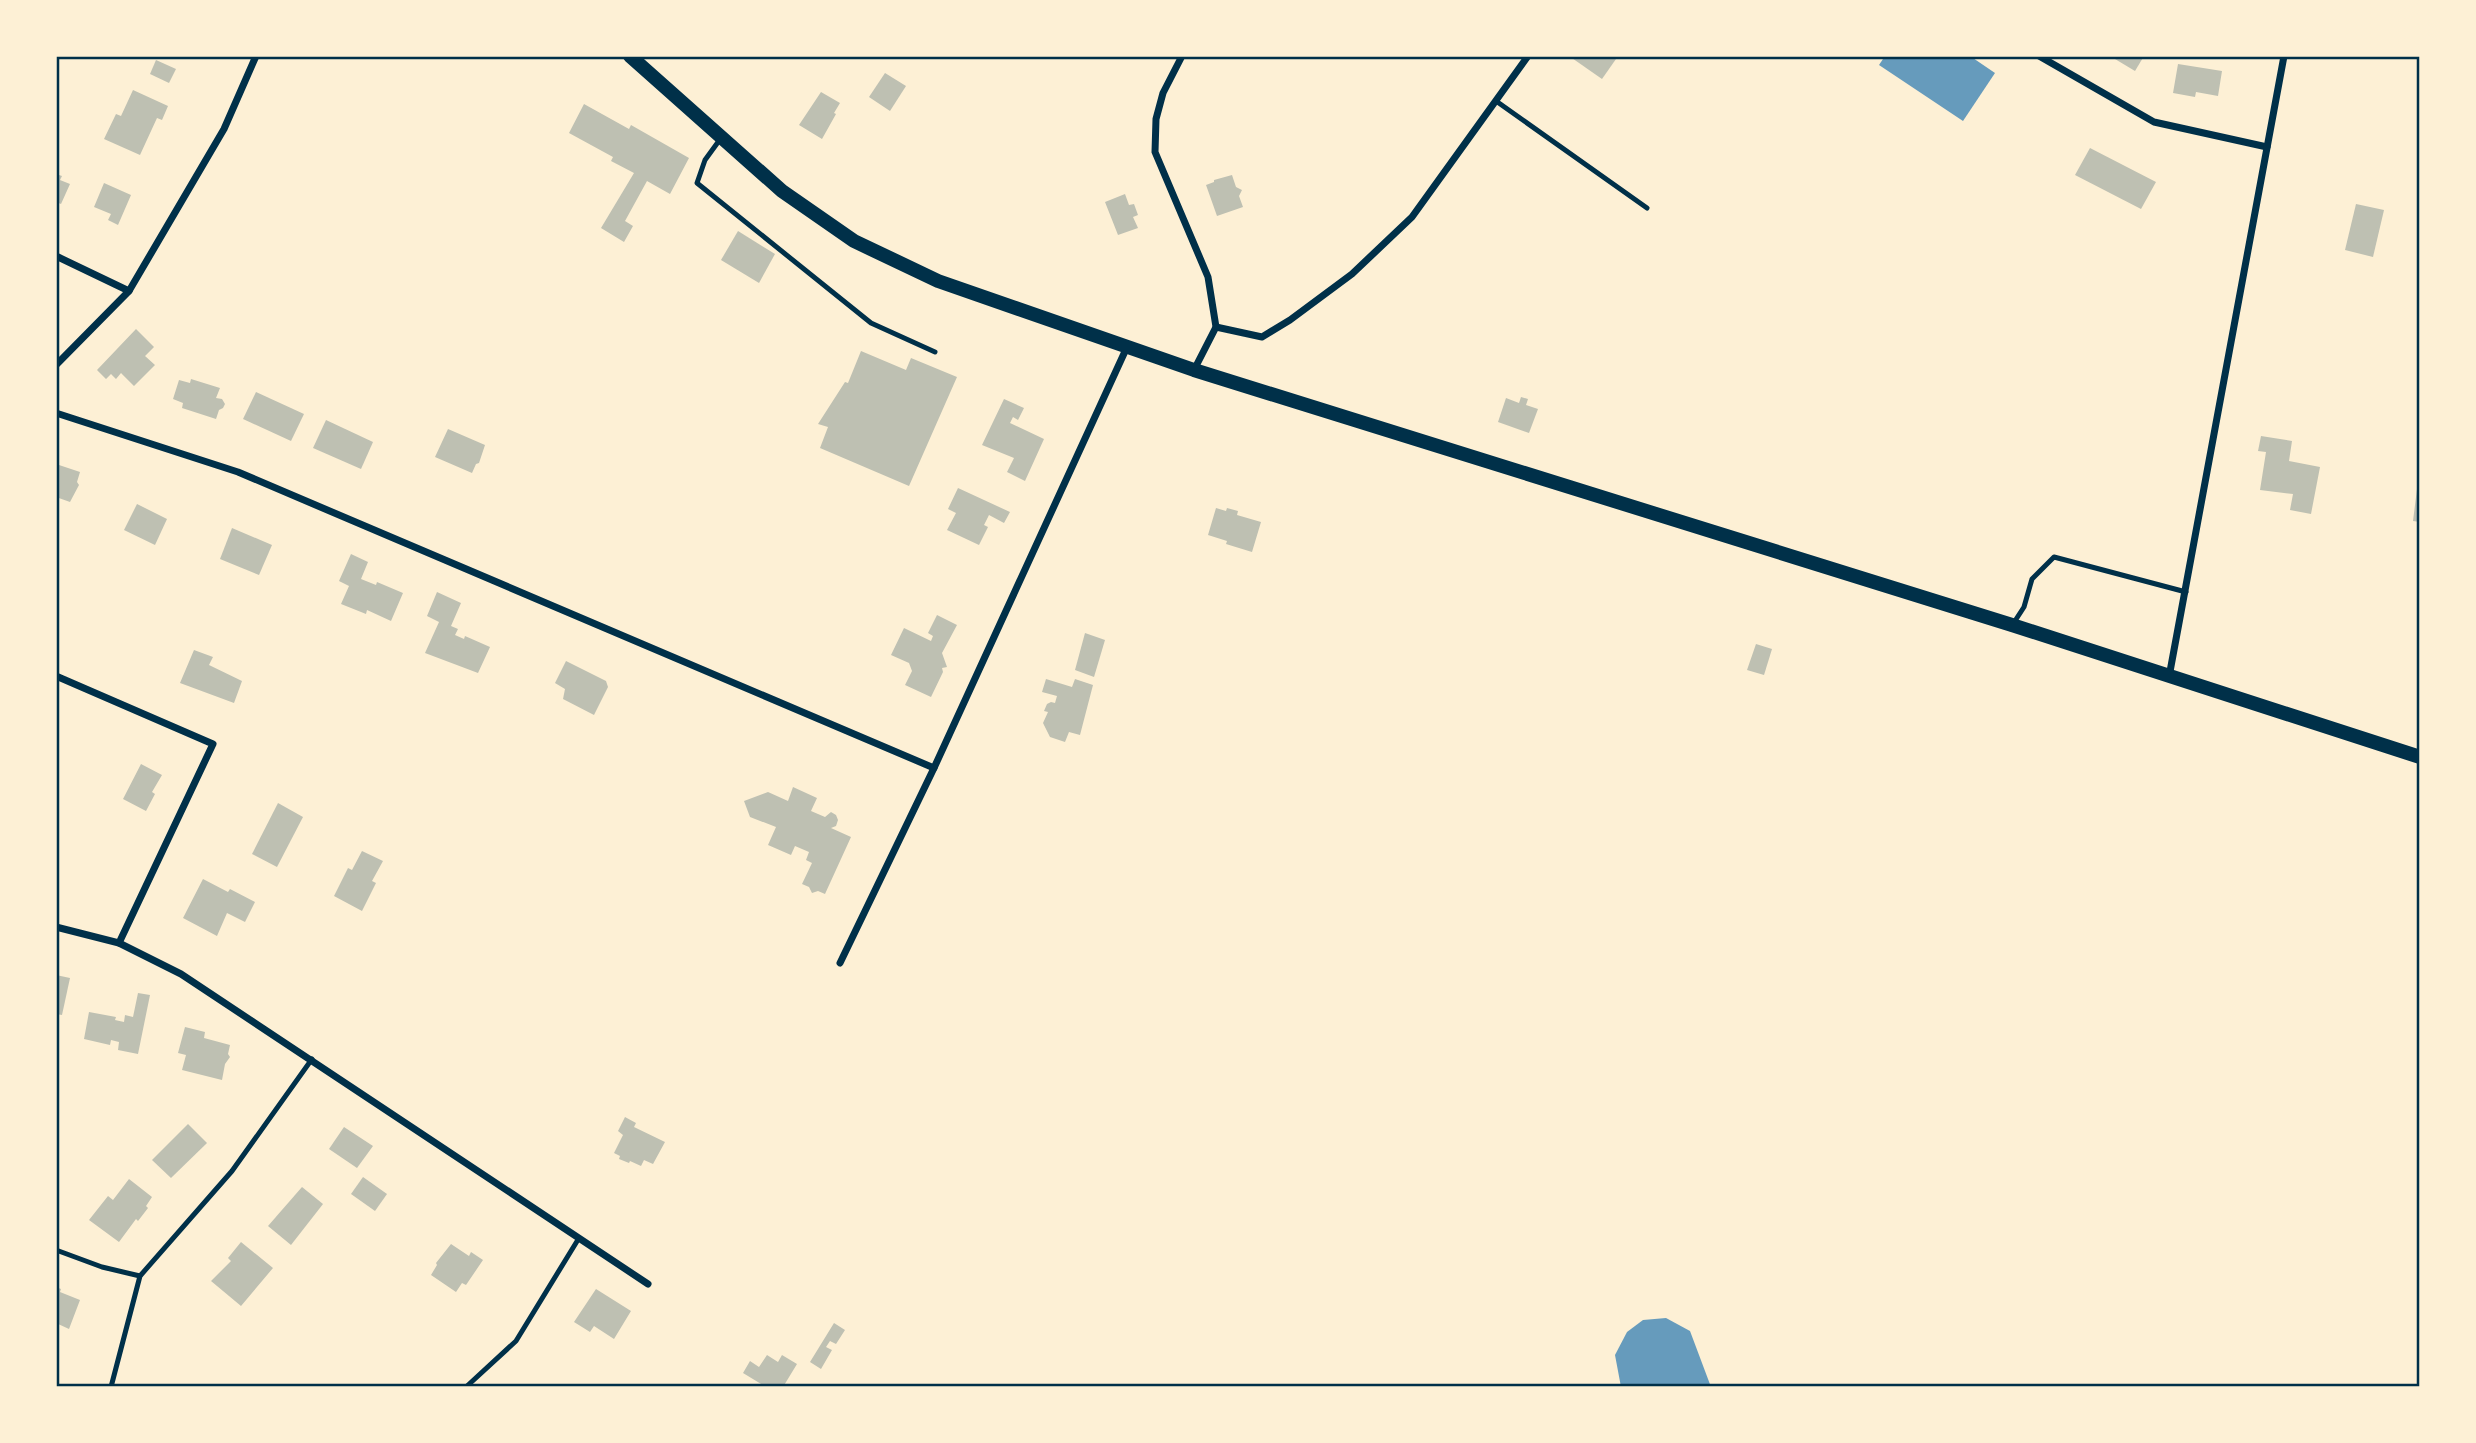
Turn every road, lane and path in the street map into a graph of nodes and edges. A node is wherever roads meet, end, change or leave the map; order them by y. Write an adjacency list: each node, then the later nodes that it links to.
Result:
1 (256, 56): 12 (street)
2 (631, 56): 8 (main road)
3 (1182, 56): 13 (street)
4 (1528, 56): 7 (street)
5 (2039, 56): 9 (street)
6 (2284, 56): 9 (street)
7 (1496, 101): 10 (lane); 13 (street)
8 (721, 138): 14 (main road); 15 (lane)
9 (2267, 147): 19 (street)
10 (1647, 208)
11 (56, 256): 12 (street)
12 (129, 290): 16 (street)
13 (1216, 327): 17 (street)
14 (1127, 347): 17 (main road); 24 (street)
15 (935, 352)
16 (56, 365)
17 (1194, 369): 20 (main road)
18 (56, 413): 24 (street)
19 (2186, 592): 20 (lane); 22 (street)
20 (2012, 625): 22 (main road)
21 (56, 676): 26 (street)
22 (2169, 677): 23 (main road)
23 (2420, 757)
24 (934, 768): 27 (street)
25 (56, 927): 26 (street)
26 (119, 943): 28 (street)
27 (840, 963)
28 (312, 1059): 29 (street); 31 (lane)
29 (579, 1238): 32 (street); 34 (lane)
30 (56, 1250): 31 (lane)
31 (140, 1276): 33 (lane)
32 (648, 1284)
33 (111, 1387)
34 (466, 1387)

